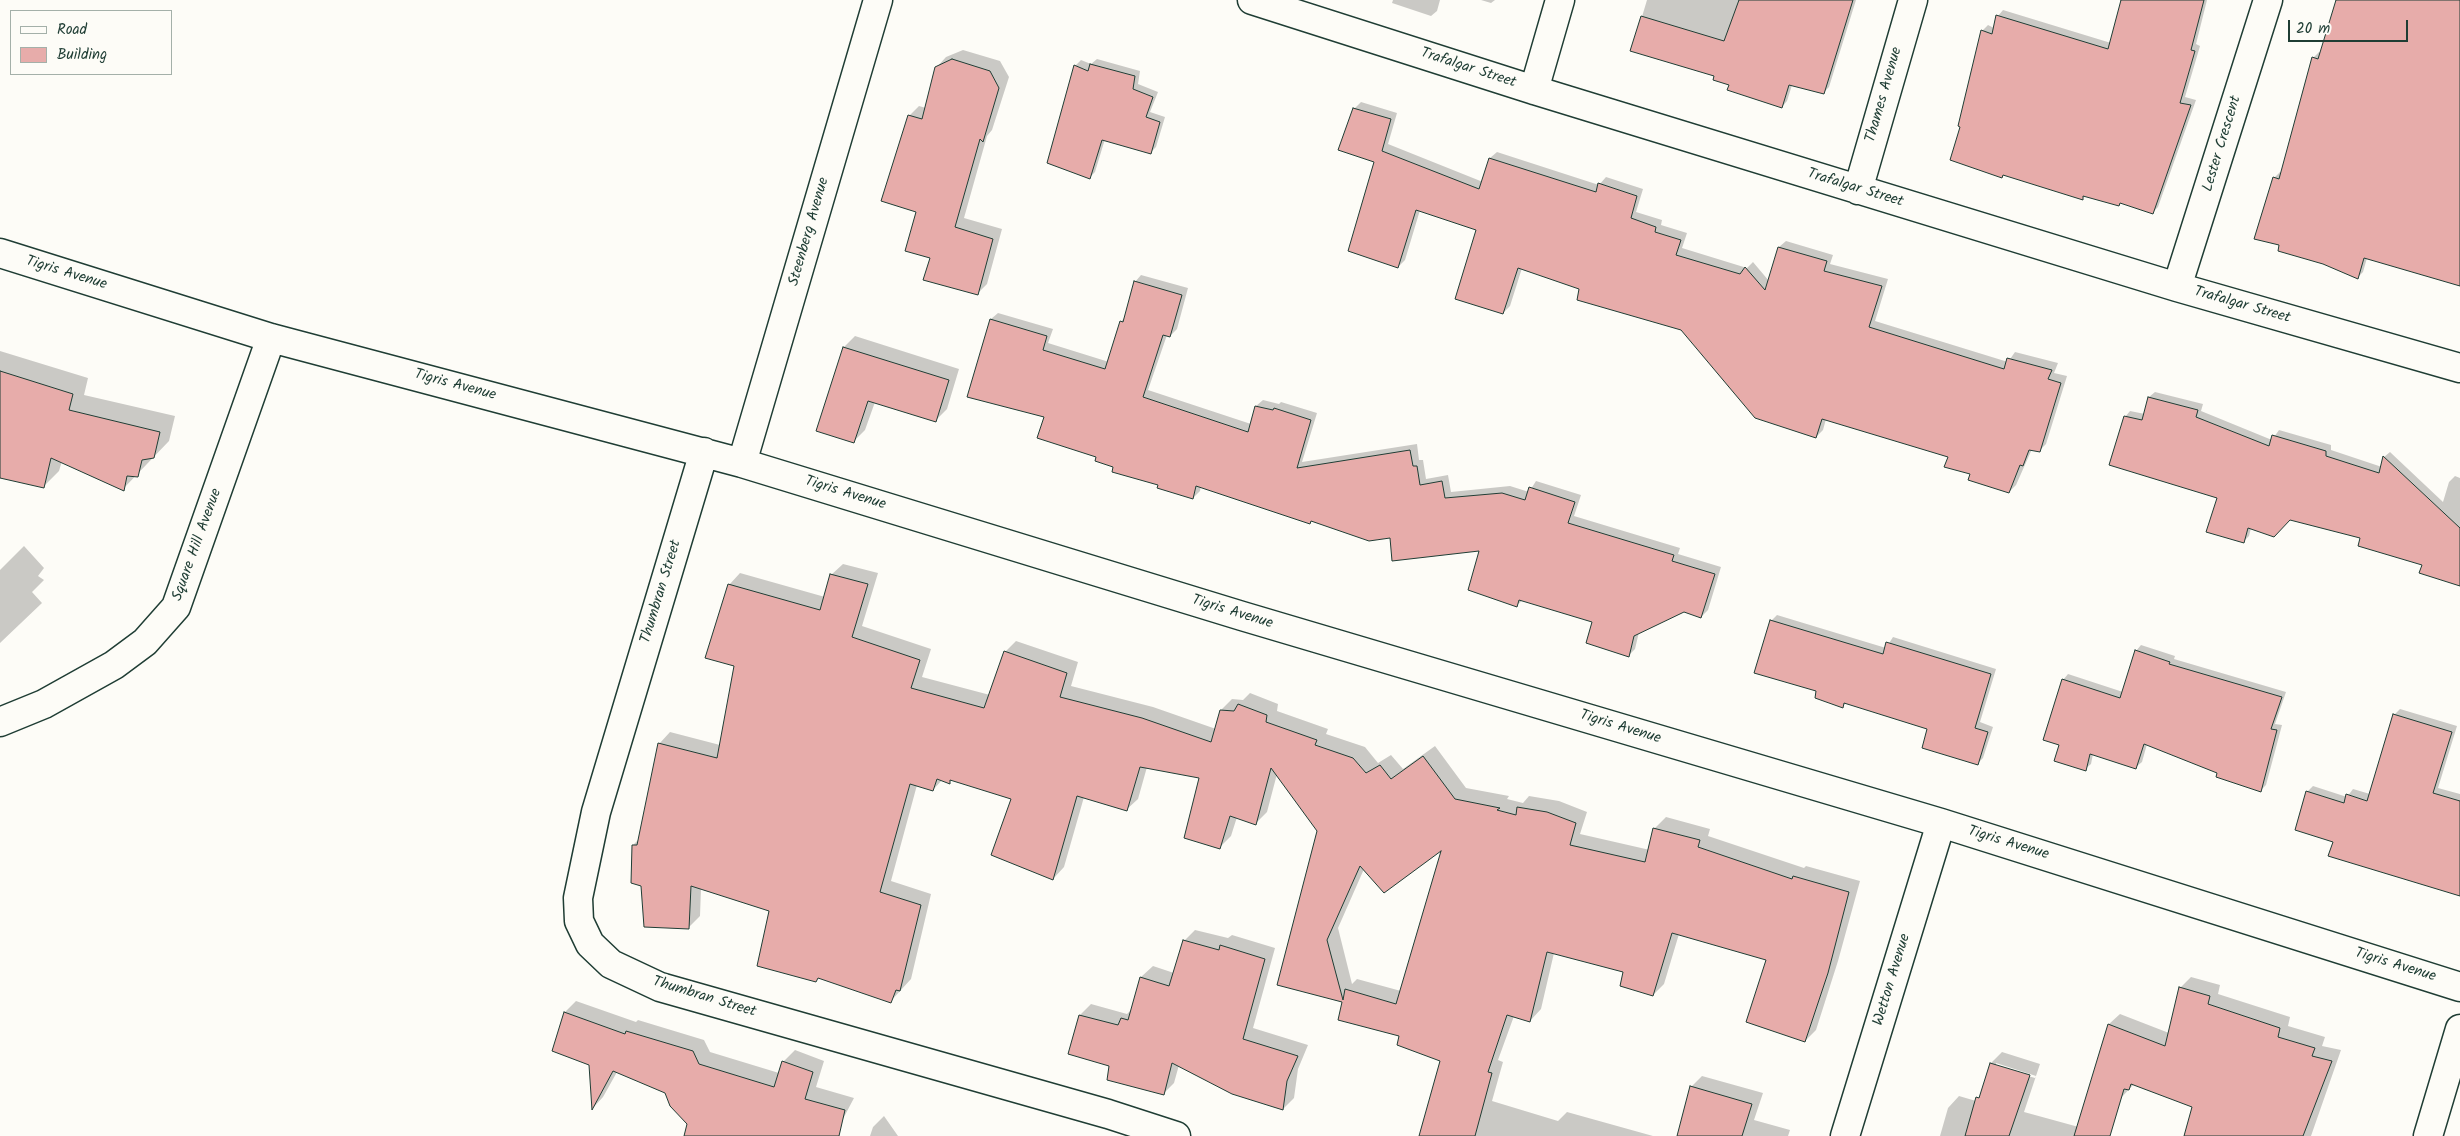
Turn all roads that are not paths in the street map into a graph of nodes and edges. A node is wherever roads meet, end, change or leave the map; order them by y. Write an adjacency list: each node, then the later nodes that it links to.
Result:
1 (878, 0): 13 (street, Steenberg Avenue)
2 (1252, 0): 6 (street, Trafalgar Street)
3 (1560, 0): 6 (street)
4 (1913, 0): 7 (street, Thames Avenue)
5 (2268, 0): 9 (street, Lester Crescent)
6 (1534, 90): 7 (street, Trafalgar Street)
7 (1858, 190): 9 (street, Trafalgar Street)
8 (0, 253): 10 (street, Tigris Avenue)
9 (2177, 287): 11 (street, Trafalgar Street)
10 (271, 338): 12 (street, Tigris Avenue); 14 (street, Square Hill Avenue)
11 (2460, 368)
12 (704, 452): 13 (street, Tigris Avenue); 18 (street, Thumbran Street)
13 (742, 463): 15 (street, Tigris Avenue)
14 (0, 722)
15 (1941, 823): 16 (street, Tigris Avenue); 19 (street, Wetton Avenue)
16 (2460, 987)
17 (2460, 1029): 20 (street)
18 (1176, 1136)
19 (1845, 1136)
20 (2428, 1136)

